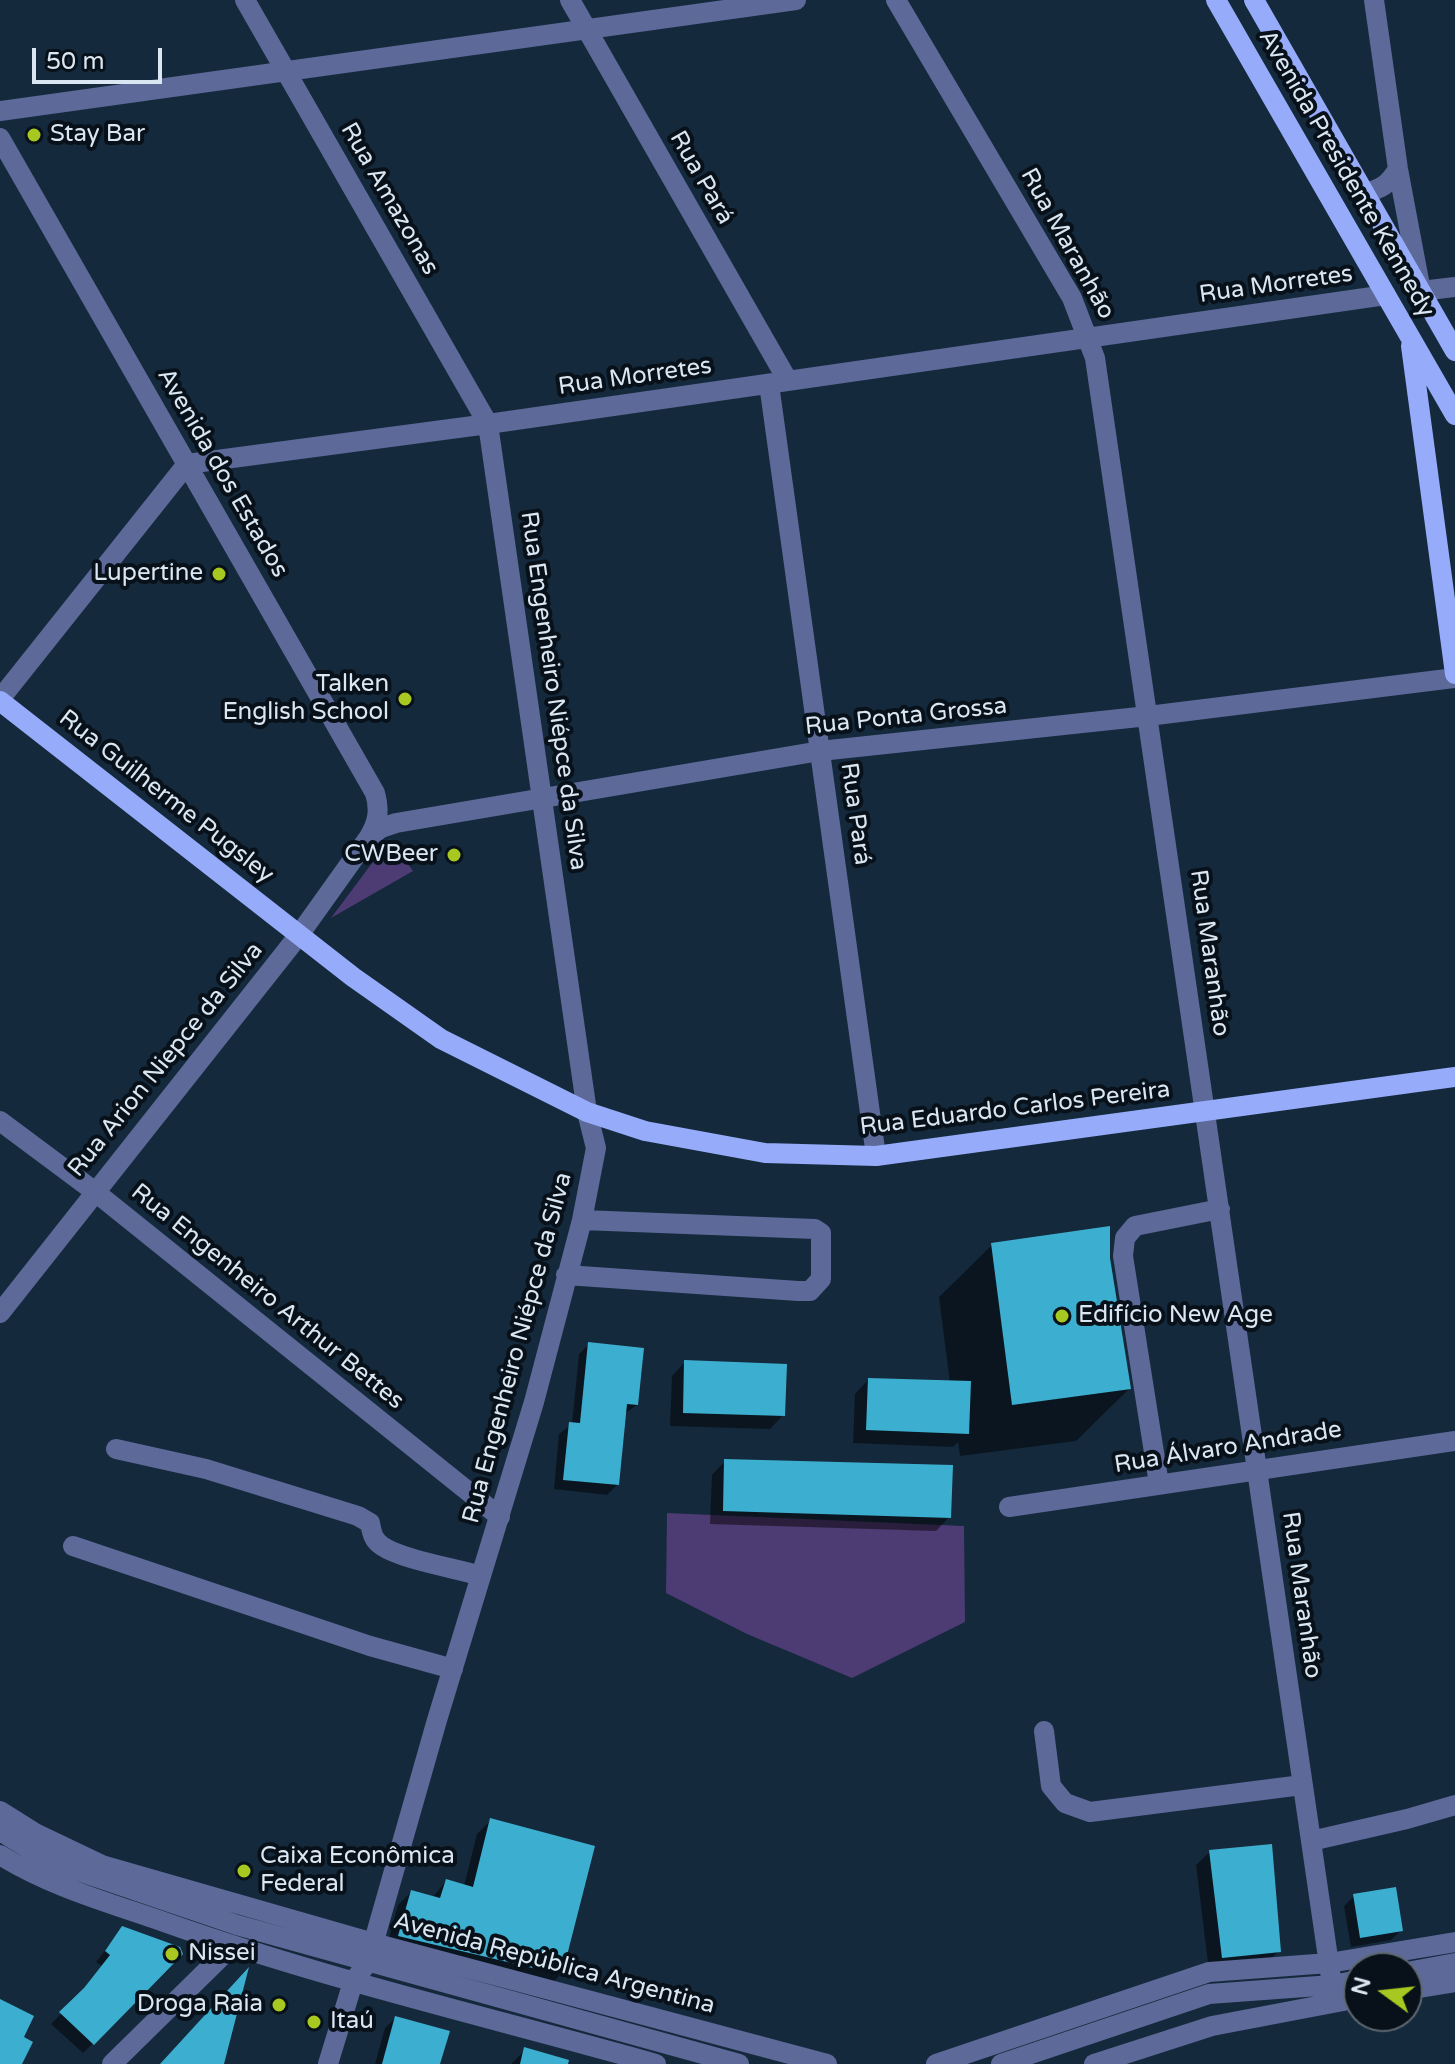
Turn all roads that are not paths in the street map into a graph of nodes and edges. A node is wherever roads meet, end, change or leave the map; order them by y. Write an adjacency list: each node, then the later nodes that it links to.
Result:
1 (245, 0): 9 (street, Rua Amazonas)
2 (570, 0): 8 (street, Rua Pará)
3 (796, 0): 8 (street)
4 (896, 0): 18 (street, Rua Maranhão)
5 (1216, 0): 16 (main road, Avenida Presidente Kennedy)
6 (1254, 0): 13 (main road, Avenida Presidente Kennedy)
7 (1374, 0): 12 (street)
8 (586, 29): 9 (street); 20 (street, Rua Pará)
9 (286, 72): 10 (street); 24 (street, Rua Amazonas)
10 (0, 111)
11 (0, 138): 25 (street, Avenida dos Estados)
12 (1398, 169): 13 (street); 15 (street)
13 (1364, 193): 15 (main road, Avenida Presidente Kennedy)
14 (1455, 287): 15 (street)
15 (1421, 291): 19 (main road, Avenida Presidente Kennedy)
16 (1386, 295): 17 (main road, Avenida Presidente Kennedy); 18 (street, Rua Morretes)
17 (1410, 338): 21 (main road, Avenida Presidente Kennedy); 22 (main road)
18 (1090, 339): 20 (street, Rua Morretes); 28 (street, Rua Maranhão)
19 (1455, 351)
20 (778, 382): 24 (street, Rua Morretes); 29 (street, Rua Pará)
21 (1450, 393): 22 (main road); 23 (main road, Avenida Presidente Kennedy)
22 (1420, 410): 26 (main road)
23 (1455, 415)
24 (488, 424): 25 (street, Rua Morretes); 30 (street, Rua Engenheiro Niépce da Silva)
25 (187, 464): 27 (street); 31 (street, Avenida dos Estados)
26 (1455, 676): 28 (street, Rua Ponta Grossa)
27 (0, 700): 32 (main road, Rua Guilherme Pugsley)
28 (1148, 716): 29 (street, Rua Ponta Grossa); 34 (street, Rua Maranhão)
29 (820, 751): 30 (street, Rua Ponta Grossa); 37 (street, Rua Pará)
30 (542, 797): 31 (street, Rua Ponta Grossa); 35 (street, Rua Engenheiro Niépce da Silva)
31 (369, 837): 32 (street, Rua Arion Niepce da Silva)
32 (299, 935): 35 (main road, Rua Eduardo Carlos Pereira); 38 (street, Rua Arion Niepce da Silva)
33 (1455, 1077): 34 (main road, Rua Eduardo Carlos Pereira)
34 (1205, 1110): 37 (main road, Rua Eduardo Carlos Pereira); 39 (street, Rua Maranhão)
35 (587, 1112): 37 (main road, Rua Eduardo Carlos Pereira); 40 (street, Rua Engenheiro Niépce da Silva)
36 (0, 1121): 38 (street, Rua Engenheiro Arthur Bettes)
37 (876, 1156)
38 (94, 1191): 42 (street, Rua Arion Niepce da Silva); 48 (street, Rua Engenheiro Arthur Bettes)
39 (1220, 1209): 45 (street, Rua Maranhão); 46 (street)
40 (582, 1220): 41 (street, Rua Engenheiro Niépce da Silva); 41 (street)
41 (566, 1275): 48 (street, Rua Engenheiro Niépce da Silva)
42 (0, 1313)
43 (1455, 1441): 45 (street, Rua Álvaro Andrade)
44 (116, 1449): 50 (street)
45 (1257, 1469): 46 (street, Rua Álvaro Andrade); 53 (street, Rua Maranhão)
46 (1159, 1484): 47 (street, Rua Álvaro Andrade)
47 (1009, 1507)
48 (500, 1517): 50 (street, Rua Engenheiro Niépce da Silva)
49 (73, 1546): 51 (street)
50 (481, 1576): 51 (street, Rua Engenheiro Niépce da Silva)
51 (453, 1669): 61 (street, Rua Engenheiro Niépce da Silva)
52 (1044, 1731): 53 (street)
53 (1302, 1785): 57 (street, Rua Maranhão)
54 (1455, 1805): 57 (street)
55 (0, 1811): 61 (street, Avenida República Argentina)
56 (0, 1831): 61 (street)
57 (1311, 1841): 63 (street, Rua Maranhão)
58 (5, 1865): 60 (street)
59 (1455, 1942): 63 (street)
60 (232, 1946): 66 (street); 73 (street)
61 (371, 1952): 62 (street, Avenida República Argentina); 66 (street, Rua Engenheiro Niépce da Silva)
62 (408, 1962): 71 (street); 76 (street); 77 (street, Avenida República Argentina)
63 (1329, 1963): 69 (street, Rua Maranhão); 78 (street)
64 (1455, 1963): 65 (street)
65 (1423, 1969)
66 (353, 1982): 71 (street); 74 (street, Rua Engenheiro Niépce da Silva)
67 (1455, 1982): 70 (street)
68 (1343, 1983): 69 (street)
69 (1332, 1985): 79 (street)
70 (1423, 1987)
71 (409, 1997): 75 (street)
72 (1343, 2001): 80 (street)
73 (112, 2064)
74 (328, 2064)
75 (656, 2064)
76 (739, 2064)
77 (827, 2064)
78 (936, 2064)
79 (1001, 2064)
80 (1094, 2064)

